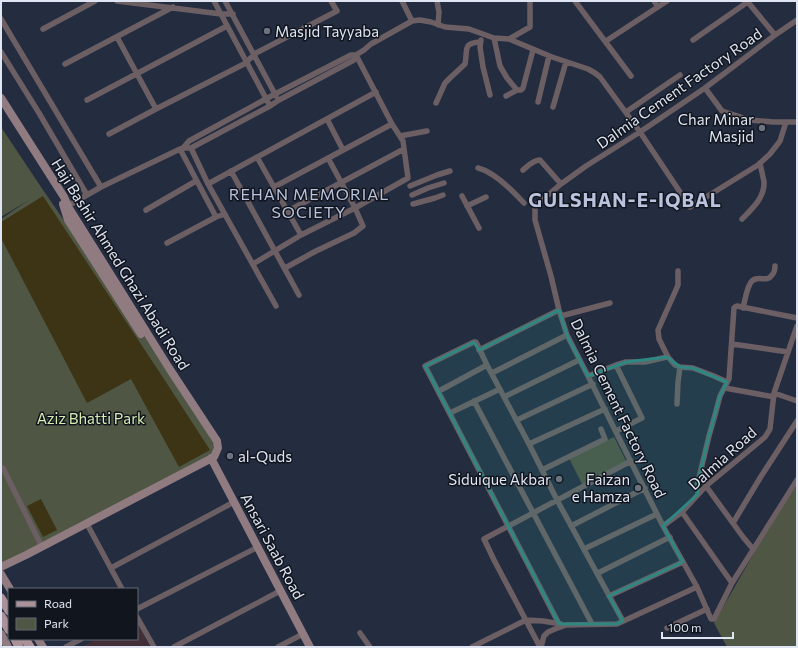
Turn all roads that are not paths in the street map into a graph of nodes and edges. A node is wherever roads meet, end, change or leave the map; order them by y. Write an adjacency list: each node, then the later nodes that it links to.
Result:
1 (95, 1): 22 (street)
2 (117, 1): 14 (street)
3 (214, 1): 15 (street)
4 (225, 1): 16 (street)
5 (331, 1): 33 (street)
6 (402, 1): 19 (street)
7 (437, 1): 20 (street)
8 (530, 1): 27 (street)
9 (654, 1): 13 (street)
10 (667, 1): 13 (street)
11 (748, 1): 24 (street); 28 (street)
12 (578, 2): 29 (street)
13 (658, 7): 29 (street)
14 (173, 8): 15 (street); 25 (street)
15 (221, 14): 16 (street); 21 (street)
16 (233, 14): 33 (street)
17 (1, 19): 86 (street)
18 (797, 20): 24 (street, Dalmia Cement Factory Road)
19 (412, 21): 20 (street); 34 (street)
20 (438, 25): 23 (street)
21 (227, 26): 37 (street); 40 (street)
22 (43, 29)
23 (481, 33): 26 (street); 30 (street)
24 (775, 35): 44 (street, Dalmia Cement Factory Road)
25 (117, 37): 38 (street); 40 (street)
26 (494, 38): 27 (street); 45 (street)
27 (509, 39): 31 (street)
28 (693, 40)
29 (606, 41): 43 (street)
30 (480, 42): 48 (street); 54 (street)
31 (533, 50): 35 (street); 45 (street)
32 (1, 52): 88 (street)
33 (254, 54): 37 (street); 47 (street)
34 (356, 55): 39 (street); 42 (street); 46 (street)
35 (549, 56): 36 (street); 55 (street)
36 (566, 62): 57 (street); 60 (street)
37 (246, 63): 51 (street); 59 (street)
38 (65, 64)
39 (322, 70): 42 (street); 47 (street)
40 (137, 74): 52 (street); 59 (street)
41 (680, 75): 60 (street)
42 (325, 76): 53 (street)
43 (631, 76)
44 (705, 88): 62 (street); 66 (street, Dalmia Cement Factory Road)
45 (517, 90): 49 (street)
46 (376, 92): 61 (street); 64 (street)
47 (275, 94): 51 (street); 53 (street)
48 (490, 95)
49 (506, 96)
50 (1, 98): 95 (street, Haji Bashir Ahmed Ghazi Abadi Road)
51 (266, 99): 56 (street); 69 (street)
52 (87, 100)
53 (278, 100): 56 (street)
54 (436, 102)
55 (538, 102)
56 (270, 106): 70 (street)
57 (553, 107)
58 (1, 108): 95 (street, Haji Bashir Ahmed Ghazi Abadi Road)
59 (156, 109): 67 (street)
60 (626, 112): 66 (street)
61 (327, 119): 72 (street); 73 (street)
62 (786, 122): 63 (street); 75 (street)
63 (797, 122)
64 (392, 124): 68 (street); 72 (street)
65 (427, 130): 68 (street)
66 (640, 132): 75 (street); 84 (street, Dalmia Cement Factory Road)
67 (109, 134)
68 (400, 136): 71 (street)
69 (182, 148): 70 (street); 80 (street); 86 (street)
70 (191, 148): 83 (street)
71 (404, 149): 81 (street); 97 (street)
72 (344, 150): 74 (street)
73 (257, 157): 78 (street); 87 (street)
74 (328, 158): 81 (street); 87 (street)
75 (760, 163): 102 (street)
76 (478, 168): 93 (street)
77 (523, 170): 84 (street)
78 (231, 171): 83 (street); 106 (street)
79 (450, 172): 85 (street)
80 (196, 182): 98 (street); 101 (street)
81 (342, 183): 97 (street); 99 (street)
82 (444, 183): 89 (street)
83 (208, 184): 100 (street)
84 (561, 184): 115 (street, Dalmia Cement Factory Road)
85 (410, 186)
86 (102, 187): 88 (street)
87 (274, 187): 99 (street)
88 (87, 195): 95 (street)
89 (412, 195)
90 (443, 195): 94 (street)
91 (462, 196): 96 (street)
92 (486, 197): 96 (street)
93 (524, 203)
94 (414, 204)
95 (66, 205): 146 (street, Haji Bashir Ahmed Ghazi Abadi Road)
96 (467, 206): 103 (street)
97 (355, 208): 104 (street); 109 (street)
98 (146, 210)
99 (288, 211): 104 (street)
100 (225, 214): 101 (street); 107 (street)
101 (216, 217): 105 (street)
102 (742, 218)
103 (479, 228)
104 (302, 235): 106 (street)
105 (167, 243)
106 (275, 251): 107 (street); 109 (street)
107 (253, 264): 113 (street)
108 (776, 266): 114 (street)
109 (285, 268): 111 (street)
110 (678, 271): 123 (street)
111 (299, 295)
112 (610, 302): 116 (street)
113 (276, 306)
114 (743, 308): 117 (street); 120 (street)
115 (559, 310): 116 (street, Dalmia Cement Factory Road); 121 (street)
116 (561, 316): 119 (street, Dalmia Cement Factory Road)
117 (797, 318)
118 (797, 326): 122 (street, Dalmia Road)
119 (567, 335): 124 (street, Dalmia Cement Factory Road); 128 (street)
120 (732, 344): 122 (street); 131 (street)
121 (479, 350): 125 (street); 133 (street)
122 (788, 352): 134 (street, Dalmia Road)
123 (668, 357): 126 (street); 127 (street)
124 (579, 360): 129 (street, Dalmia Cement Factory Road); 135 (street)
125 (487, 365): 128 (street); 133 (street)
126 (616, 365): 129 (street); 144 (street)
127 (680, 367): 131 (street); 138 (street)
128 (492, 373): 132 (street)
129 (588, 376): 130 (street, Dalmia Cement Factory Road)
130 (593, 384): 139 (street, Dalmia Cement Factory Road); 141 (street)
131 (726, 385): 134 (street); 153 (street)
132 (500, 389): 135 (street); 137 (street)
133 (439, 391): 140 (street)
134 (774, 395): 136 (street); 151 (street, Dalmia Road)
135 (504, 397): 141 (street)
136 (797, 400)
137 (474, 401): 140 (street); 157 (street)
138 (677, 404)
139 (605, 409): 144 (street, Dalmia Cement Factory Road); 145 (street)
140 (450, 414): 161 (street)
141 (517, 420): 145 (street)
142 (797, 421): 159 (street)
143 (601, 429): 149 (street)
144 (616, 431): 147 (street, Dalmia Cement Factory Road)
145 (529, 444): 149 (street)
146 (211, 458): 155 (street, Ansari Saab Road); 160 (street)
147 (631, 461): 152 (street, Dalmia Cement Factory Road); 154 (street)
148 (3, 468): 165 (street)
149 (542, 470): 154 (street)
150 (797, 480): 168 (street)
151 (706, 486): 153 (street, Dalmia Road); 159 (street)
152 (645, 488): 158 (street, Dalmia Cement Factory Road); 162 (street)
153 (698, 494): 156 (street, Dalmia Road)
154 (557, 500): 157 (street); 162 (street)
155 (234, 502): 166 (street, Ansari Saab Road); 171 (street)
156 (682, 512): 163 (street, Dalmia Road); 174 (street)
157 (533, 513): 161 (street); 189 (street)
158 (657, 514): 163 (street, Dalmia Cement Factory Road); 167 (street)
159 (733, 523): 168 (street)
160 (87, 524): 165 (street); 171 (street)
161 (508, 526): 186 (street); 188 (street)
162 (571, 526): 167 (street)
163 (664, 526): 164 (street, Dalmia Cement Factory Road)
164 (670, 538): 169 (street, Dalmia Cement Factory Road); 172 (street)
165 (42, 546): 170 (street)
166 (258, 547): 178 (street, Ansari Saab Road); 181 (street)
167 (584, 549): 172 (street)
168 (753, 549): 174 (street)
169 (683, 562): 175 (street, Dalmia Cement Factory Road); 179 (street)
170 (1, 567)
171 (111, 568): 177 (street)
172 (598, 573): 179 (street)
173 (1, 574): 176 (street)
174 (732, 583): 183 (street, Dalmia Cement Factory Road)
175 (697, 587): 183 (street, Dalmia Cement Factory Road); 187 (street)
176 (9, 588)
177 (121, 588)
178 (280, 591): 195 (street, Ansari Saab Road); 200 (street)
179 (610, 596): 187 (street)
180 (1, 598): 182 (main road)
181 (138, 608)
182 (8, 609)
183 (707, 609): 192 (street)
184 (1, 616): 191 (main road)
185 (138, 619): 199 (street)
186 (526, 620): 188 (street); 204 (street); 205 (street)
187 (623, 621): 189 (street)
188 (559, 624): 190 (street)
189 (592, 624): 190 (street)
190 (566, 625): 205 (street)
191 (8, 628)
192 (667, 628)
193 (360, 633): 203 (street)
194 (1, 634): 197 (street)
195 (303, 634): 201 (street); 202 (street, Ansari Saab Road)
196 (79, 640): 198 (street)
197 (8, 647)
198 (66, 647)
199 (154, 647)
200 (174, 647)
201 (278, 647)
202 (310, 647)
203 (370, 647)
204 (472, 647)
205 (540, 647)

